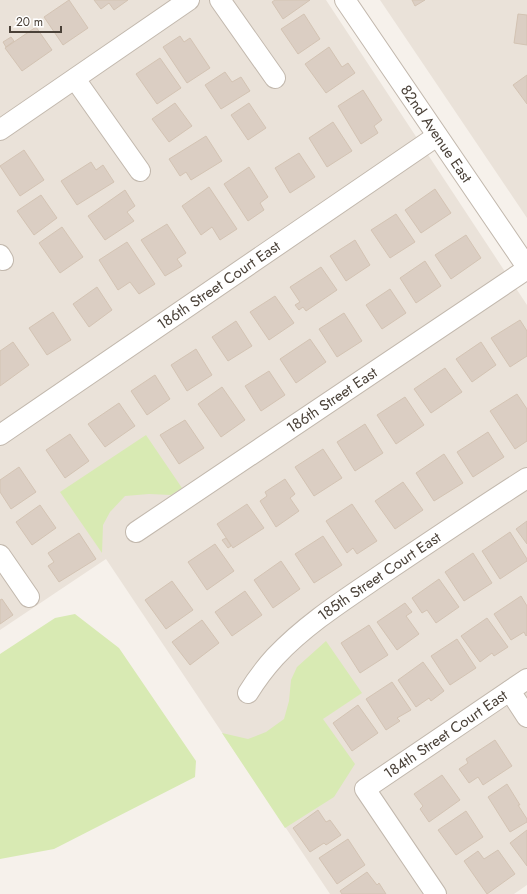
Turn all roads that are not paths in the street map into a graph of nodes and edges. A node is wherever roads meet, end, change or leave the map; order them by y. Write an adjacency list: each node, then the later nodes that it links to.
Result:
1 (189, 0): 5 (street)
2 (220, 0): 4 (street)
3 (345, 0): 7 (street, 82nd Avenue East)
4 (275, 78)
5 (75, 79): 6 (street); 8 (street)
6 (0, 130)
7 (437, 136): 9 (street, 82nd Avenue East); 10 (street, 186th Street Court East)
8 (140, 171)
9 (527, 268): 12 (street, 186th Street East)
10 (0, 436)
11 (527, 478): 17 (street, 185th Street Court East)
12 (136, 532)
13 (0, 555): 14 (street)
14 (29, 597)
15 (527, 679): 16 (street, 184th Street Court East)
16 (510, 691): 18 (street); 19 (street, 184th Street Court East)
17 (248, 693)
18 (527, 717)
19 (436, 894)

